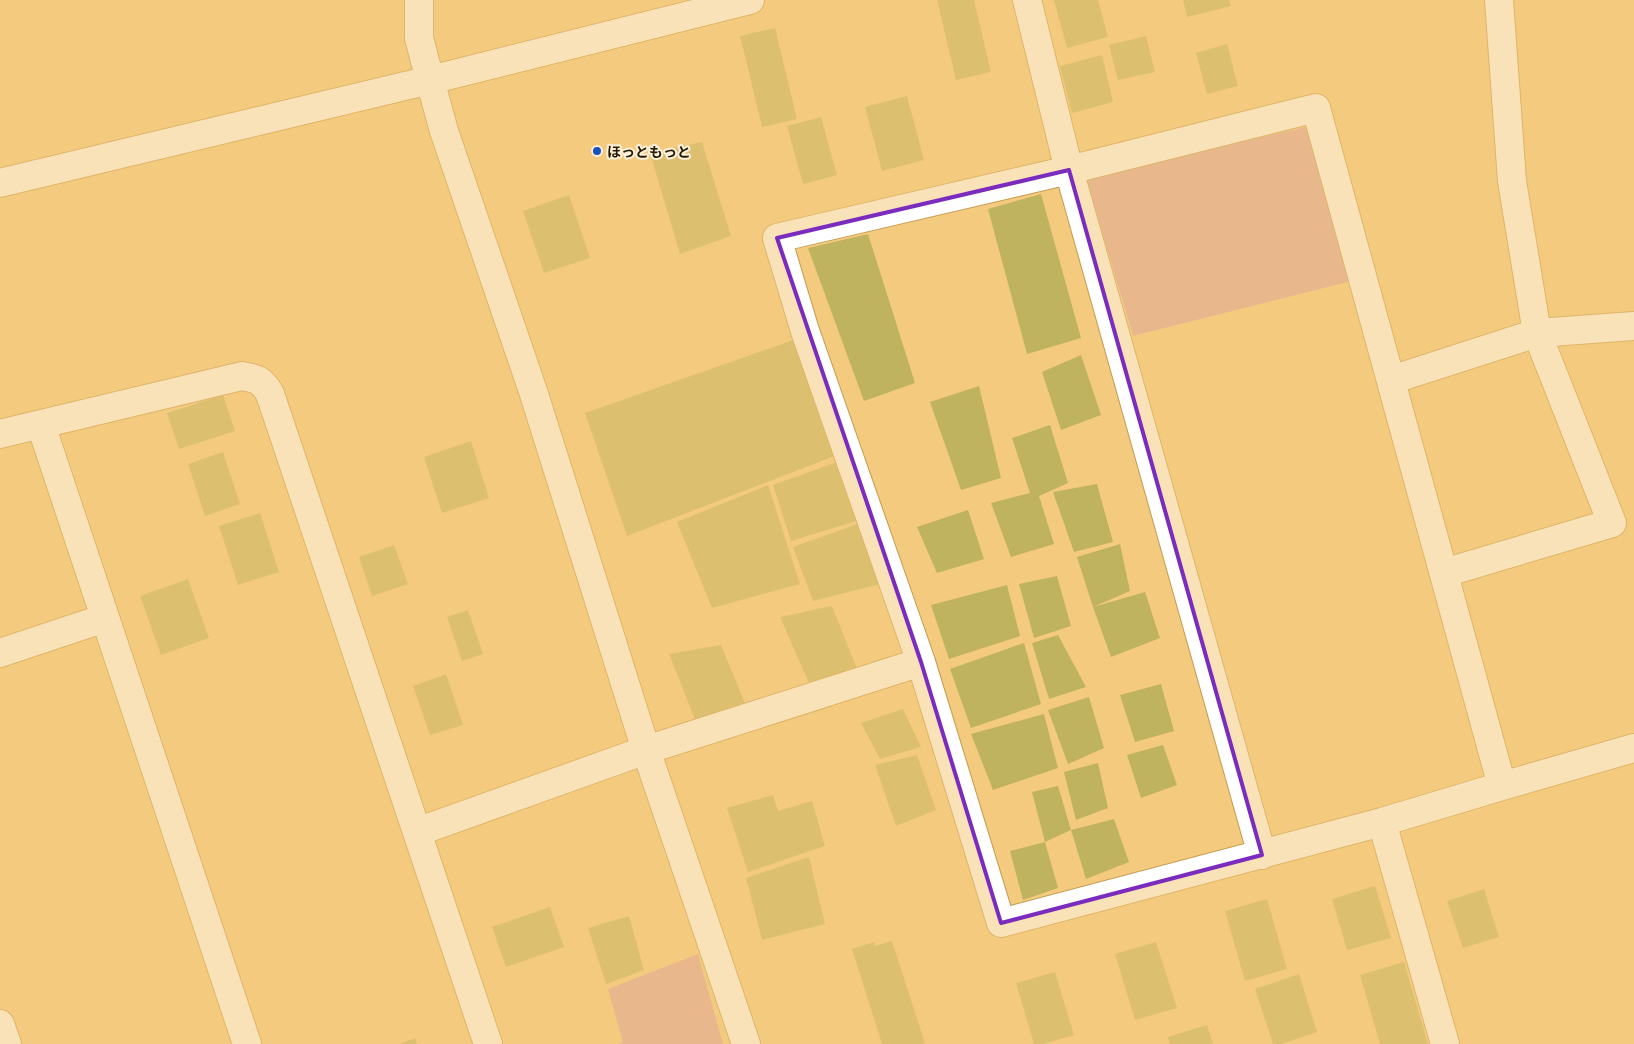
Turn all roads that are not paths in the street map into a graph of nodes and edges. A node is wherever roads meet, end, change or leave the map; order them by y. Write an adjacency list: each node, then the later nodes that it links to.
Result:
1 (419, 0): 5 (street)
2 (750, 0): 5 (street)
3 (1027, 0): 6 (street)
4 (1499, 0): 9 (street)
5 (430, 80): 7 (street); 18 (street)
6 (1069, 170): 10 (street); 16 (street); 22 (street)
7 (0, 183)
8 (1634, 326): 9 (street)
9 (1537, 333): 10 (street); 13 (street)
10 (1391, 380): 13 (street)
11 (41, 425): 12 (street); 14 (street); 21 (street)
12 (0, 434)
13 (1444, 573): 19 (street)
14 (105, 618): 15 (street); 25 (street)
15 (0, 653)
16 (921, 662): 18 (street); 22 (street)
17 (1634, 748): 19 (street)
18 (646, 750): 21 (street); 27 (street)
19 (1502, 786): 20 (street)
20 (1382, 822): 22 (street); 28 (street)
21 (417, 832): 26 (street)
22 (1262, 855)
23 (0, 1024): 24 (street)
24 (6, 1044)
25 (247, 1044)
26 (488, 1044)
27 (746, 1044)
28 (1445, 1044)

